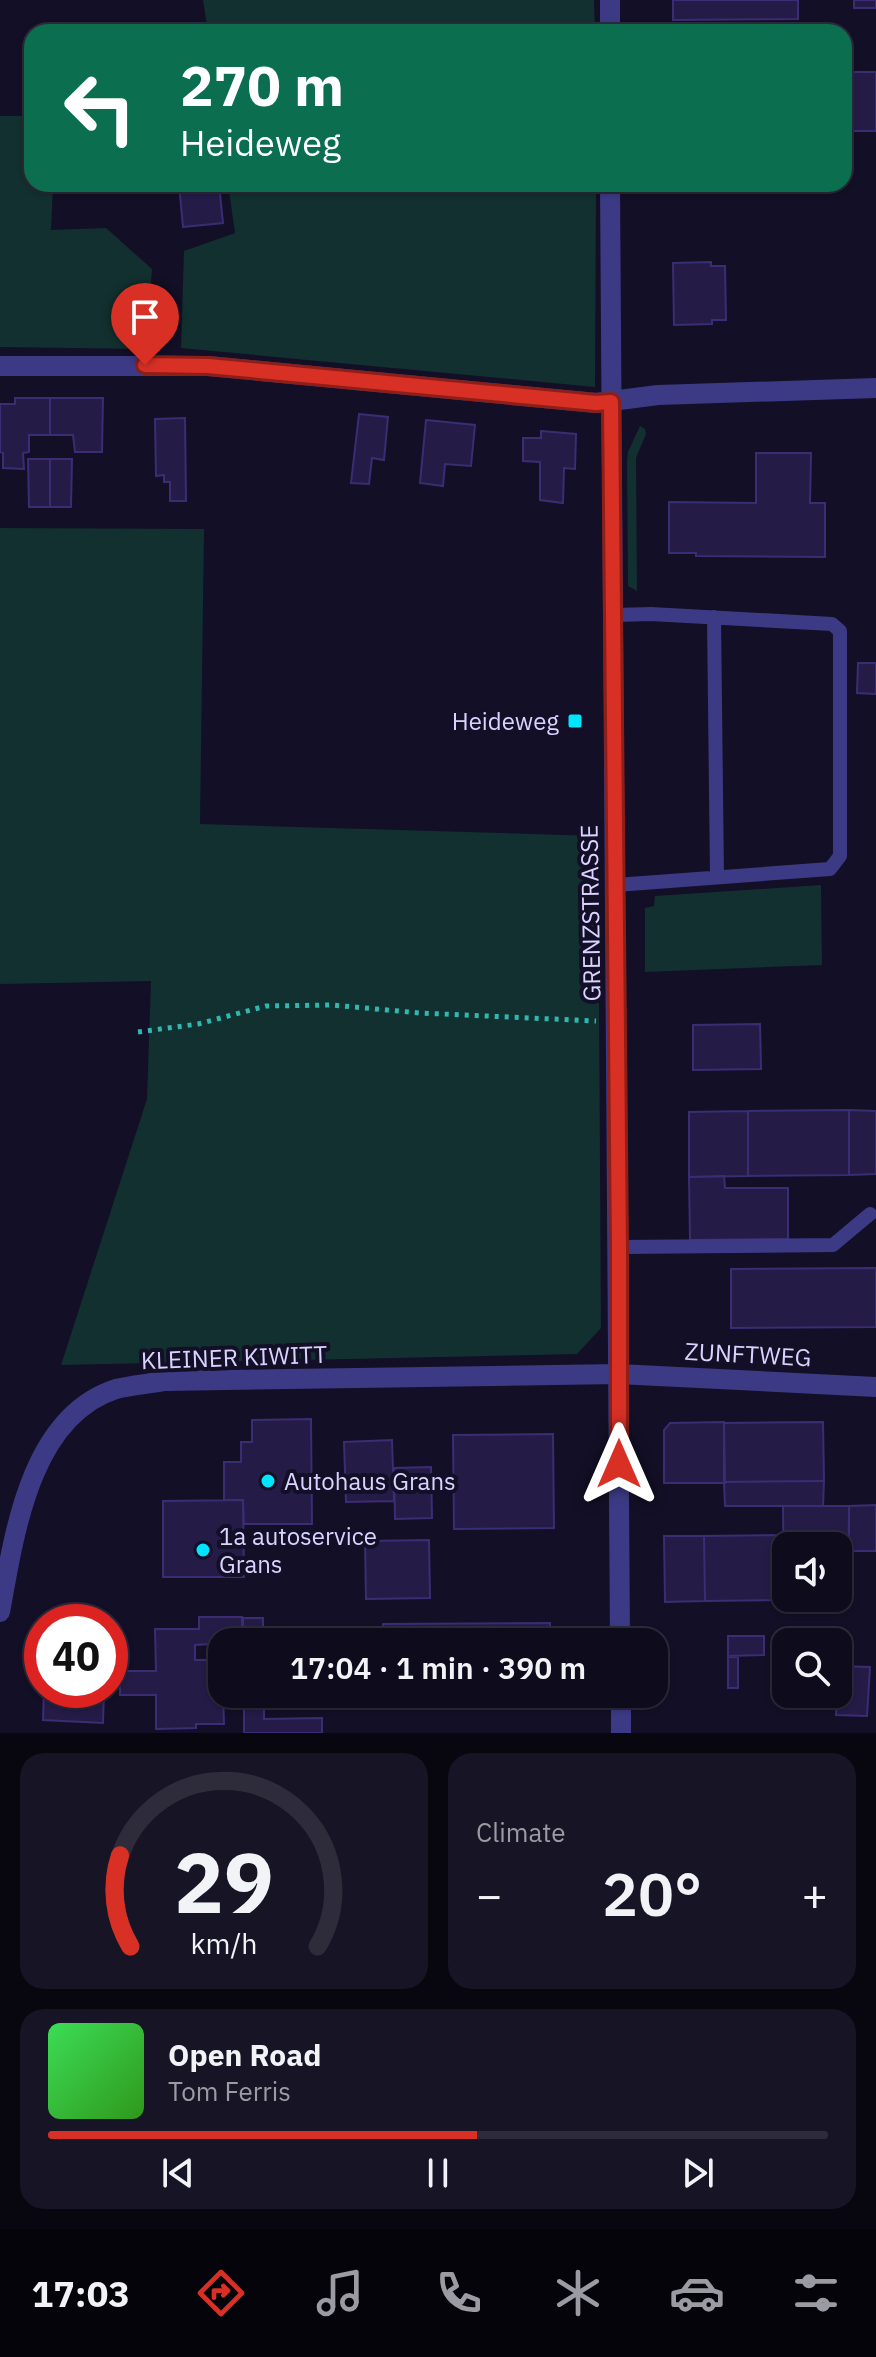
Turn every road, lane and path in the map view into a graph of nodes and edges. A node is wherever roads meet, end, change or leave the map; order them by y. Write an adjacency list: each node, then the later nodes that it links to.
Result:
1 (610, 0): 2 (street)
2 (610, 24)
3 (610, 192): 6 (street, GRENZSTRASSE)
4 (0, 366): 6 (street)
5 (876, 388): 6 (street)
6 (611, 402): 7 (street, GRENZSTRASSE)
7 (614, 615): 8 (lane); 10 (street, GRENZSTRASSE)
8 (714, 617): 9 (lane); 9 (lane)
9 (717, 877): 10 (lane)
10 (616, 885): 11 (street, GRENZSTRASSE)
11 (617, 1022): 12 (path); 14 (street, GRENZSTRASSE)
12 (138, 1032)
13 (870, 1214): 14 (lane)
14 (619, 1247): 15 (street, GRENZSTRASSE)
15 (618, 1374): 16 (street, ZUNFTWEG); 17 (street, KLEINER KIWITT); 18 (street, GRENZSTRASSE)
16 (876, 1387)
17 (0, 1612)
18 (620, 1628)
19 (621, 1708): 20 (street)
20 (621, 1733)

